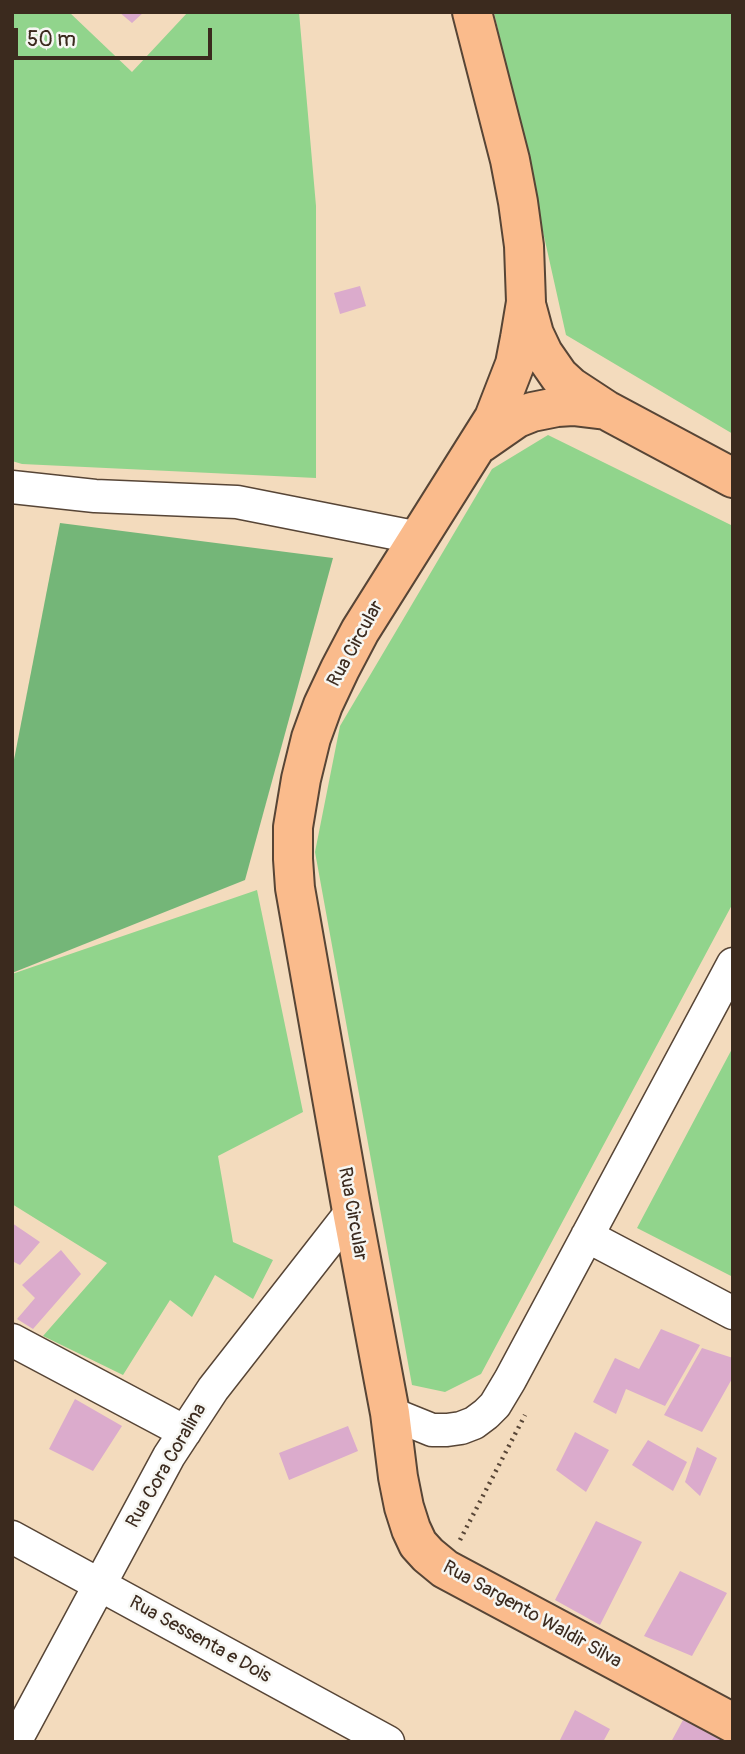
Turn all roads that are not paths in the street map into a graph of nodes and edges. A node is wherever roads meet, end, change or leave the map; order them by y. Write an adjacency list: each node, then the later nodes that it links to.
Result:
1 (472, 12): 2 (main road)
2 (526, 302): 3 (main road); 4 (main road, Rua Circular)
3 (606, 410): 4 (main road, Rua Circular); 5 (main road)
4 (478, 446): 7 (main road, Rua Circular)
5 (733, 478)
6 (12, 487): 7 (street)
7 (419, 538): 9 (main road, Rua Circular)
8 (733, 964): 10 (street)
9 (352, 1211): 13 (main road, Rua Circular); 14 (street, Rua Cora Coralina)
10 (587, 1236): 11 (street); 13 (street)
11 (733, 1313)
12 (12, 1340): 14 (street)
13 (390, 1413): 17 (main road, Rua Sargento Waldir Silva)
14 (185, 1432): 16 (street, Rua Cora Coralina)
15 (12, 1537): 16 (street, Rua Sessenta e Dois)
16 (100, 1586): 18 (street, Rua Cora Coralina); 19 (street, Rua Sessenta e Dois)
17 (733, 1723)
18 (15, 1742)
19 (388, 1742)

